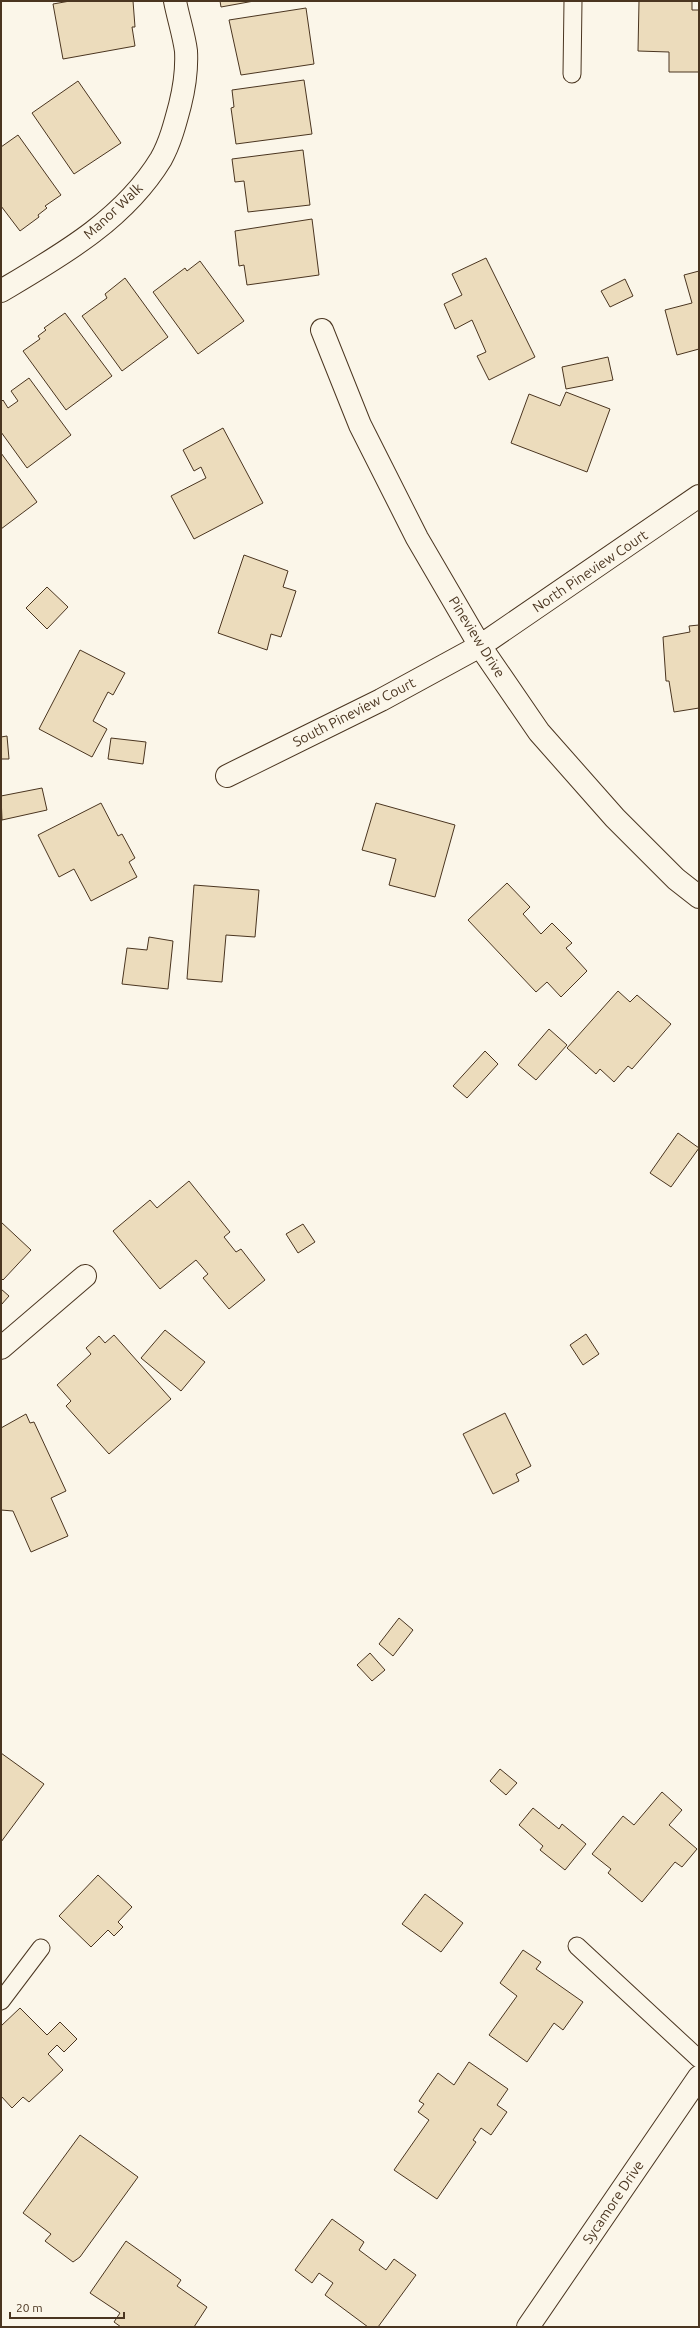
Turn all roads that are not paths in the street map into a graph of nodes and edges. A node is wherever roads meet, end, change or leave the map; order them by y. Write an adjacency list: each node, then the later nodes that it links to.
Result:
1 (175, 1): 4 (street, Manor Walk)
2 (573, 1): 3 (lane)
3 (572, 74)
4 (1, 291)
5 (322, 330): 7 (street, Pineview Drive)
6 (699, 496): 7 (street, North Pineview Court)
7 (480, 646): 8 (street, South Pineview Court); 9 (street, Pineview Drive)
8 (227, 776)
9 (699, 897)
10 (85, 1276): 11 (street)
11 (1, 1348)
12 (577, 1946): 15 (lane)
13 (41, 1948): 14 (lane)
14 (1, 2001)
15 (699, 2059)
16 (699, 2077): 17 (street, Sycamore Drive)
17 (528, 2327)

